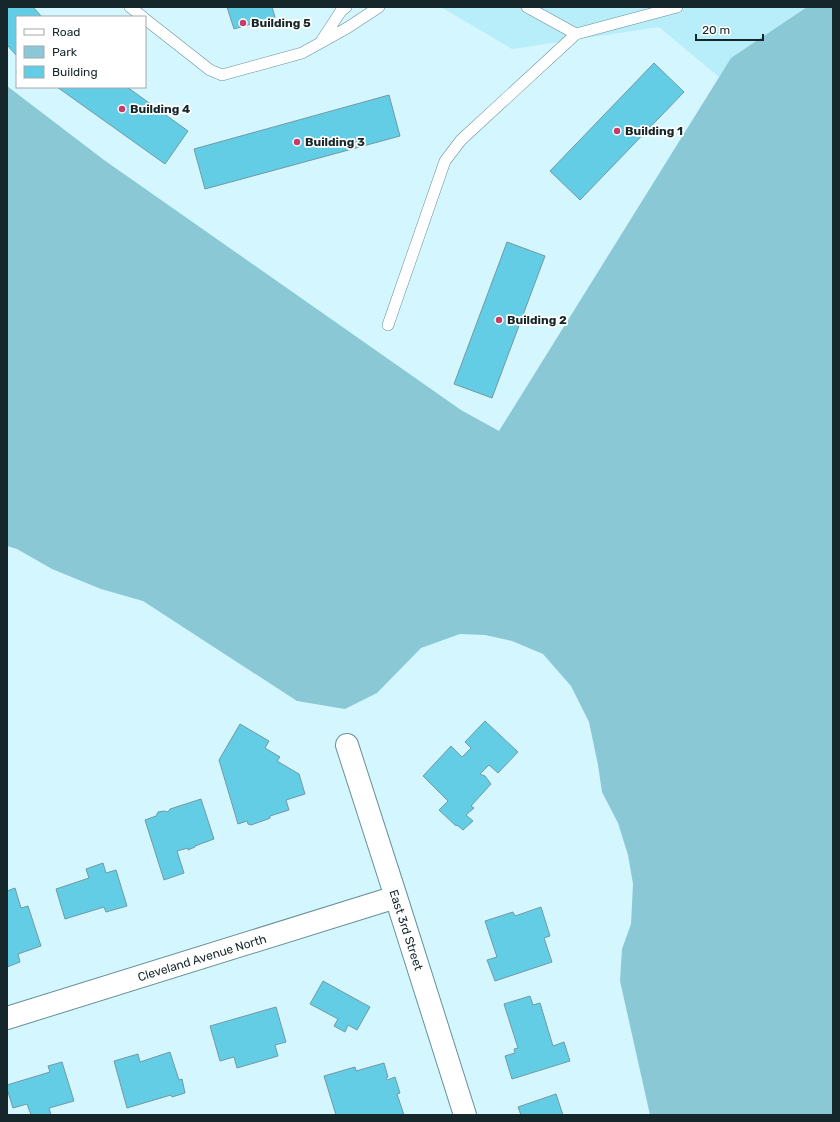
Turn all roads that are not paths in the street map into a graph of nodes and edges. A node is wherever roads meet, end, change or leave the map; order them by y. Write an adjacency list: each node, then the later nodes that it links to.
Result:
1 (130, 7): 6 (lane)
2 (346, 7): 9 (lane)
3 (379, 7): 9 (lane)
4 (527, 7): 8 (lane)
5 (677, 7): 8 (lane)
6 (141, 16)
7 (146, 20): 9 (lane)
8 (576, 34): 10 (lane)
9 (320, 42)
10 (388, 325)
11 (347, 745): 12 (street, East 3rd Street)
12 (396, 897): 13 (street, Cleveland Avenue North); 14 (street, East 3rd Street)
13 (7, 1018)
14 (465, 1115)

